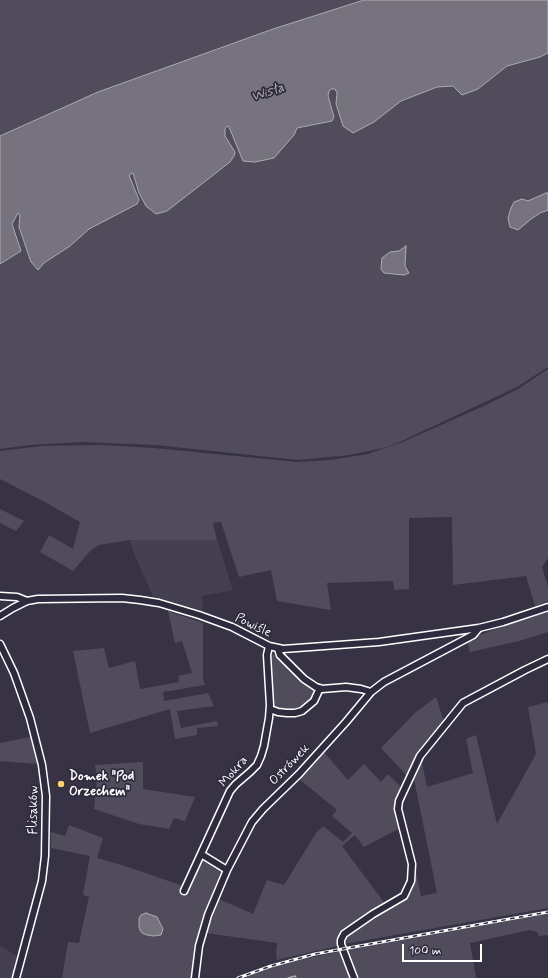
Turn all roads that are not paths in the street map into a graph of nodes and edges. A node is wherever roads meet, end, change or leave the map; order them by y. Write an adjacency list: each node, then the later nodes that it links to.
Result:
1 (0, 596): 2 (street)
2 (27, 601): 4 (street, Powiśle); 7 (street, Powiśle)
3 (548, 606): 5 (street, Powiśle)
4 (0, 616)
5 (479, 628): 8 (street, Powiśle); 11 (street, Ostrówek)
6 (0, 645): 16 (street, Flisaków)
7 (269, 646): 8 (street, Powiśle); 12 (street, Mokra)
8 (278, 649): 10 (street)
9 (548, 659): 18 (street)
10 (320, 688): 11 (street); 12 (street)
11 (371, 692): 14 (street, Ostrówek)
12 (270, 709): 13 (street, Mokra)
13 (201, 854): 14 (street); 15 (street, Mokra)
14 (227, 870): 17 (street, Ostrówek)
15 (184, 891)
16 (16, 978)
17 (195, 978)
18 (354, 978)

